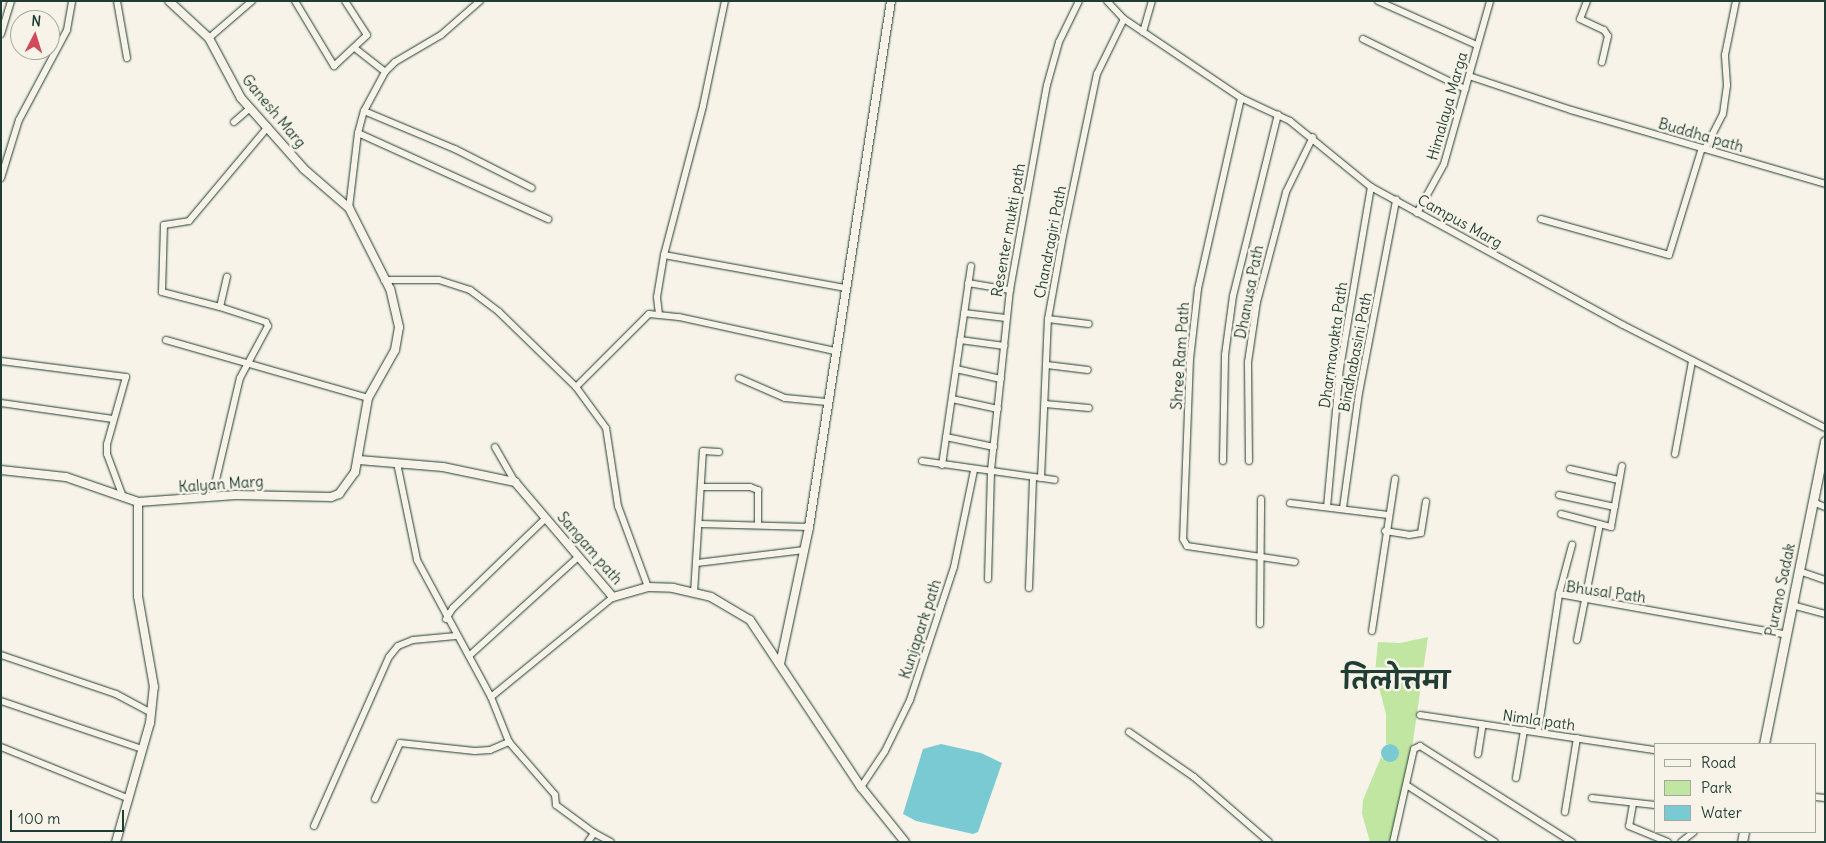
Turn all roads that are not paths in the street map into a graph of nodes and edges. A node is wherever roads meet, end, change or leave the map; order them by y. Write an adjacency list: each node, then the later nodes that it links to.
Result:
1 (11, 1): 20 (street)
2 (72, 1): 39 (street)
3 (117, 1): 25 (street)
4 (169, 1): 21 (street, Ganesh Marg)
5 (252, 1): 21 (street)
6 (295, 1): 24 (street)
7 (345, 1): 24 (street)
8 (480, 1): 27 (street)
9 (725, 1): 48 (street)
10 (891, 1): 53 (street)
11 (1079, 1): 54 (street, Resenter mukti path)
12 (1107, 1): 18 (street, Campus Marg)
13 (1152, 1): 19 (street)
14 (1378, 1): 23 (street)
15 (1490, 1): 23 (street, Himalaya Marga)
16 (1587, 1): 26 (street)
17 (1736, 1): 38 (street)
18 (1124, 19): 19 (street, Campus Marg); 59 (street, Chandragiri Path)
19 (1143, 32): 30 (street, Campus Marg)
20 (1, 34)
21 (209, 38): 31 (street, Ganesh Marg)
22 (1363, 40): 29 (street)
23 (1477, 45): 28 (street, Himalaya Marga)
24 (356, 49): 27 (street)
25 (127, 58)
26 (1602, 62)
27 (385, 72): 32 (street)
28 (1469, 76): 29 (street, Himalaya Marga); 38 (street, Buddha path)
29 (1465, 89): 45 (street, Himalaya Marga)
30 (1241, 98): 33 (street, Campus Marg); 130 (street, Shree Ram Path)
31 (250, 108): 34 (street); 35 (street, Ganesh Marg)
32 (364, 111): 36 (street); 42 (street)
33 (1278, 114): 37 (street, Campus Marg); 91 (street)
34 (234, 122)
35 (268, 127): 44 (street, Ganesh Marg); 55 (street)
36 (358, 133): 44 (street); 46 (street)
37 (1313, 137): 41 (street, Campus Marg); 92 (street, Dhanusa Path)
38 (1703, 149): 40 (street, Buddha path); 47 (street)
39 (1, 178)
40 (1825, 184)
41 (1370, 187): 43 (street, Campus Marg); 115 (street, Dharmavakta Path)
42 (532, 188)
43 (1396, 200): 45 (street, Campus Marg); 118 (street, Bindhabasini Path)
44 (350, 208): 51 (street, Kalyan Marg)
45 (1417, 212): 66 (street, Campus Marg)
46 (548, 219)
47 (1541, 220)
48 (664, 255): 53 (street); 57 (street)
49 (971, 266): 52 (street)
50 (227, 276): 55 (street)
51 (384, 280): 73 (street); 74 (street, Kalyan Marg)
52 (968, 283): 54 (street); 56 (street)
53 (846, 288): 64 (street)
54 (1010, 290): 58 (street, Resenter mukti path)
55 (220, 307): 67 (street)
56 (964, 313): 58 (street); 62 (street)
57 (659, 314): 64 (street); 73 (street)
58 (1006, 318): 63 (street, Resenter mukti path)
59 (1048, 319): 60 (street); 68 (street, Chandragiri Path)
60 (1088, 324)
61 (166, 340): 67 (street)
62 (960, 340): 63 (street); 69 (street)
63 (1005, 346): 72 (street, Resenter mukti path)
64 (835, 351): 76 (street)
65 (1, 361): 81 (street)
66 (1692, 361): 82 (street, Campus Marg); 88 (street)
67 (247, 364): 74 (street); 109 (street)
68 (1047, 365): 70 (street); 78 (street, Chandragiri Path)
69 (956, 368): 72 (street); 75 (street)
70 (1088, 370)
71 (739, 378): 76 (street)
72 (1001, 379): 80 (street, Resenter mukti path)
73 (576, 387): 136 (street)
74 (368, 398): 89 (street, Kalyan Marg)
75 (952, 398): 80 (street); 83 (street)
76 (827, 402): 125 (street)
77 (1, 403): 81 (street)
78 (1045, 404): 79 (street); 101 (street, Chandragiri Path)
79 (1088, 408)
80 (998, 409): 86 (street, Resenter mukti path)
81 (113, 419): 108 (street)
82 (1825, 428)
83 (946, 437): 86 (street); 94 (street)
84 (1825, 441): 113 (main road, Purano Sadak)
85 (495, 447): 105 (street)
86 (994, 447): 99 (street, Resenter mukti path)
87 (718, 452): 106 (street)
88 (1675, 454)
89 (359, 460): 93 (street); 109 (street, Kalyan Marg)
90 (922, 461): 94 (street)
91 (1223, 461)
92 (1249, 461)
93 (397, 463): 105 (street); 144 (street)
94 (942, 465): 98 (street)
95 (1622, 466): 104 (street)
96 (1570, 469): 104 (street)
97 (1, 470): 108 (street)
98 (974, 470): 99 (street); 170 (street, Kunjapark path)
99 (991, 470): 100 (street); 134 (street, Resenter mukti path)
100 (1033, 477): 101 (street); 137 (street)
101 (1041, 478): 103 (street)
102 (1395, 479): 120 (street)
103 (1055, 480)
104 (1619, 480): 116 (street)
105 (515, 482): 121 (street, Sangam path)
106 (701, 487): 122 (street); 124 (street)
107 (1559, 495): 116 (street)
108 (123, 497): 111 (street)
109 (212, 497): 111 (street, Kalyan Marg)
110 (1261, 499): 130 (street)
111 (138, 502): 155 (street)
112 (1426, 502): 126 (street)
113 (1813, 502): 117 (street); 133 (main road, Purano Sadak)
114 (1290, 503): 115 (street)
115 (1327, 507): 118 (street)
116 (1615, 507): 123 (street)
117 (1825, 507)
118 (1343, 508): 120 (street)
119 (1560, 514): 123 (street)
120 (1388, 515): 126 (street)
121 (546, 518): 129 (street, Sangam path); 144 (street)
122 (700, 524): 124 (street); 132 (street)
123 (1600, 524): 141 (street)
124 (758, 525): 125 (street)
125 (809, 527): 128 (street)
126 (1386, 531): 146 (street)
127 (1572, 545): 139 (street)
128 (804, 550): 132 (street); 152 (street)
129 (578, 557): 140 (street, Sangam path); 151 (street)
130 (1261, 557): 131 (street); 145 (street)
131 (1295, 562)
132 (697, 563): 138 (street)
133 (1799, 571): 135 (street); 142 (main road, Purano Sadak)
134 (988, 579)
135 (1825, 580)
136 (648, 587): 138 (street, Sangam path); 140 (street, Sangam path)
137 (1029, 588)
138 (694, 593): 152 (street, Sangam path)
139 (1560, 594): 141 (street, Bhusal Path); 160 (street, Bhusal Path)
140 (613, 597): 153 (street)
141 (1584, 599): 147 (street, Bhusal Path); 149 (street)
142 (1792, 605): 143 (street); 147 (main road, Purano Sadak)
143 (1825, 614)
144 (446, 619): 148 (street)
145 (1260, 624)
146 (1372, 631)
147 (1784, 634): 163 (main road, Purano Sadak)
148 (456, 636): 151 (street); 177 (street)
149 (1577, 640)
150 (1, 655): 155 (street)
151 (468, 656): 153 (street)
152 (780, 664): 170 (street, Sangam path)
153 (490, 697): 162 (street)
154 (1, 701): 165 (street)
155 (151, 713): 165 (street)
156 (1420, 715): 157 (street, Nimla path)
157 (1483, 724): 158 (street, Nimla path); 167 (street)
158 (1524, 730): 160 (street, Nimla path); 168 (street)
159 (1129, 732): 184 (street)
160 (1538, 732): 161 (street, Nimla path)
161 (1577, 738): 166 (street, Nimla path); 176 (street)
162 (509, 742): 173 (street); 178 (street)
163 (1764, 743)
164 (1, 747): 171 (street)
165 (142, 749): 171 (street)
166 (1654, 750)
167 (1478, 754)
168 (1516, 778)
169 (1408, 786): 185 (street); 186 (street); 187 (street)
170 (861, 787): 183 (street, Sangam path)
171 (127, 798): 180 (street)
172 (1592, 798): 174 (street)
173 (375, 799)
174 (1633, 804): 175 (street); 188 (street)
175 (1654, 805)
176 (1565, 812)
177 (314, 826)
178 (594, 833): 181 (street); 182 (street)
179 (1693, 833): 189 (street)
180 (116, 842)
181 (588, 842)
182 (611, 842)
183 (905, 842)
184 (1269, 842)
185 (1393, 842)
186 (1495, 842)
187 (1572, 842)
188 (1668, 842)
189 (1681, 842)

